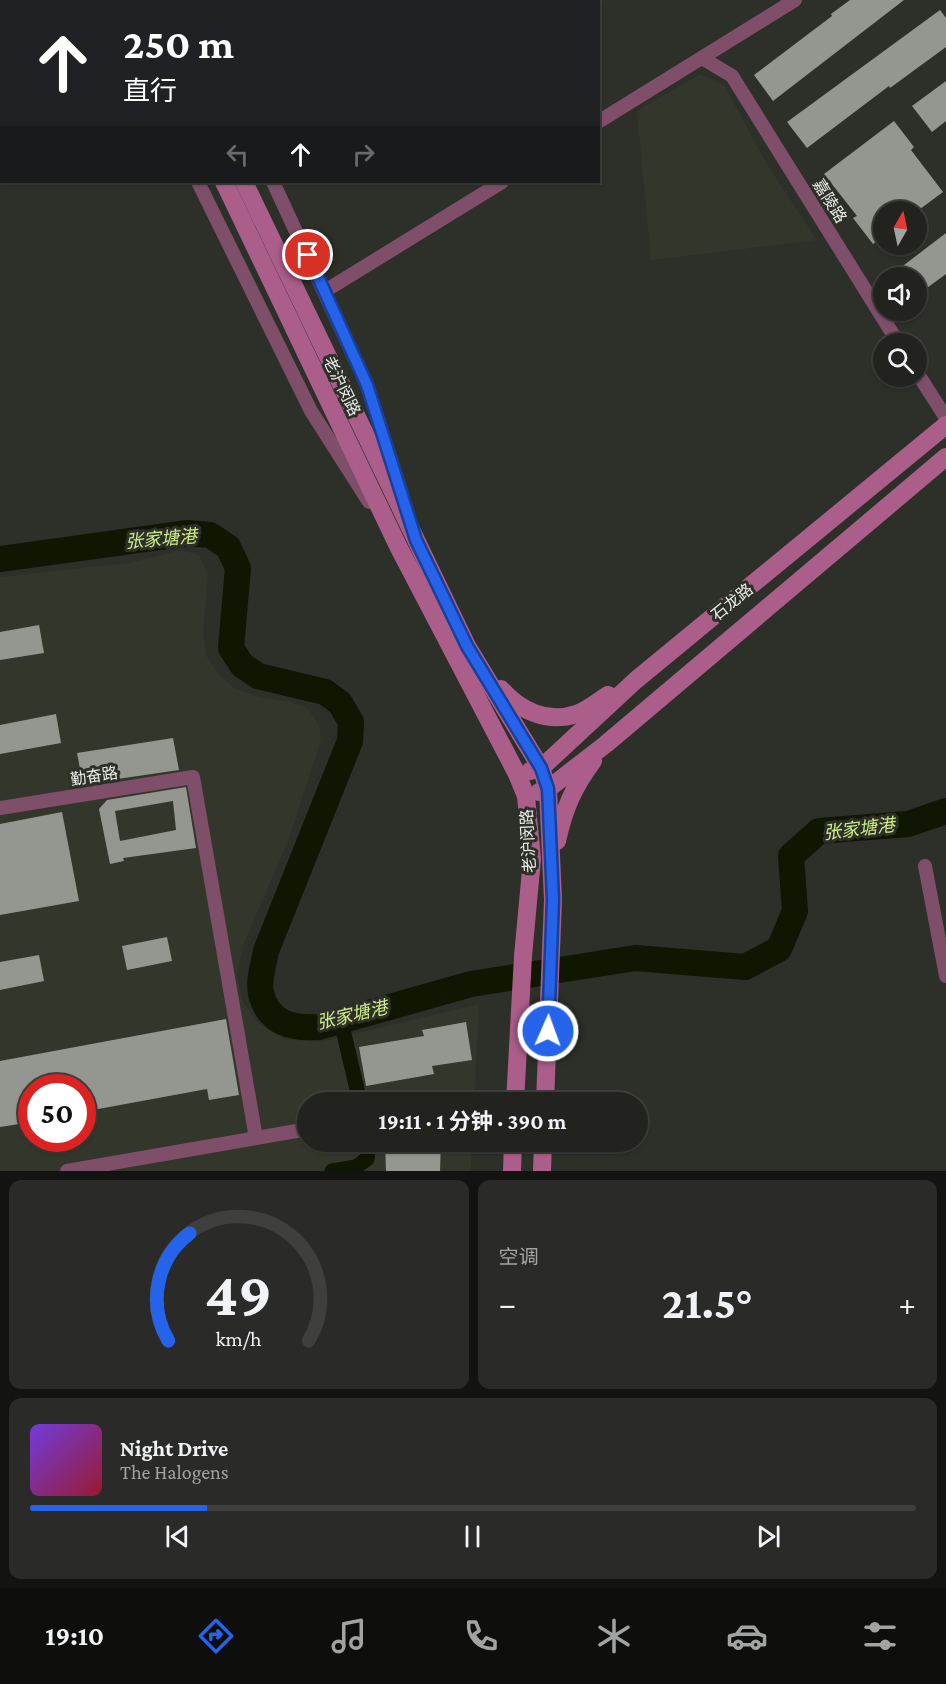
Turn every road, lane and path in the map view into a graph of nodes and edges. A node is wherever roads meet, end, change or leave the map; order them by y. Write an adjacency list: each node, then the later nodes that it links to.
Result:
1 (795, 0): 2 (street)
2 (702, 58): 3 (street); 10 (street, 嘉陵路)
3 (600, 121)
4 (198, 183): 15 (street)
5 (225, 183): 15 (main road, 老沪闵路)
6 (244, 183): 15 (main road, 老沪闵路)
7 (273, 183): 9 (street)
8 (500, 183): 9 (street)
9 (325, 291): 15 (street)
10 (892, 333)
11 (926, 387): 12 (street)
12 (946, 418)
13 (946, 425): 17 (main road, 石龙路)
14 (946, 458): 18 (main road, 石龙路)
15 (407, 544): 16 (main road, 老沪闵路); 20 (main road, 老沪闵路)
16 (467, 646): 17 (main road); 19 (main road, 老沪闵路)
17 (636, 680): 19 (main road, 石龙路)
18 (606, 744): 21 (main road, 石龙路); 24 (main road)
19 (541, 768): 20 (main road, 石龙路); 21 (main road, 老沪闵路)
20 (517, 774): 22 (main road, 老沪闵路)
21 (548, 789): 22 (main road, 石龙路); 24 (main road, 老沪闵路)
22 (526, 796): 27 (main road, 老沪闵路, bridge)
23 (0, 808): 30 (street, 勤奋路)
24 (551, 860): 28 (main road, 老沪闵路)
25 (925, 866): 26 (street)
26 (946, 976)
27 (516, 1092)
28 (545, 1092)
29 (297, 1131): 30 (street)
30 (256, 1138): 33 (street)
31 (513, 1152): 34 (main road)
32 (543, 1152): 35 (main road)
33 (67, 1171)
34 (512, 1171)
35 (542, 1171)

